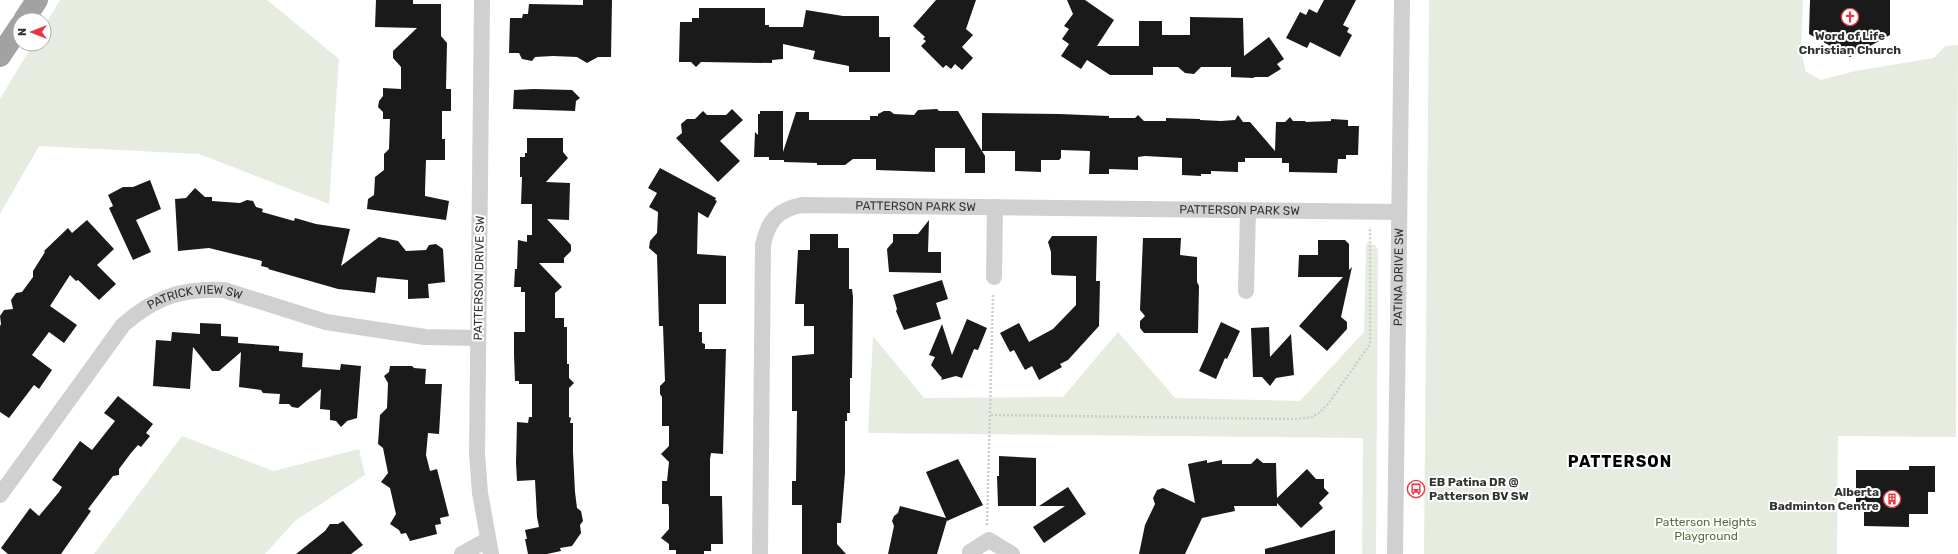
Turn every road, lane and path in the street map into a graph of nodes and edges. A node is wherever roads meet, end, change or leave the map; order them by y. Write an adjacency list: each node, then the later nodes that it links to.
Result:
1 (36, 0): 4 (highway)
2 (482, 0): 13 (street, PATTERSON DRIVE SW)
3 (1402, 0): 10 (street, PATINA DRIVE SW)
4 (29, 12)
5 (12, 38): 6 (highway)
6 (0, 56)
7 (995, 207): 8 (street, PATTERSON PARK SW); 11 (street); 19 (street, PATTERSON PARK SW)
8 (1248, 211): 9 (street, PATTERSON PARK SW); 12 (street)
9 (1371, 212): 10 (street, PATTERSON PARK SW); 14 (path)
10 (1399, 212): 22 (street, PATINA DRIVE SW)
11 (994, 277): 14 (path)
12 (1246, 291)
13 (478, 338): 15 (street, PATRICK VIEW SW); 17 (street, PATTERSON DRIVE SW)
14 (991, 415): 16 (path)
15 (0, 495)
16 (989, 540): 20 (street); 21 (street)
17 (489, 547): 18 (street)
18 (462, 554)
19 (760, 554)
20 (970, 554)
21 (1012, 554)
22 (1395, 554)

